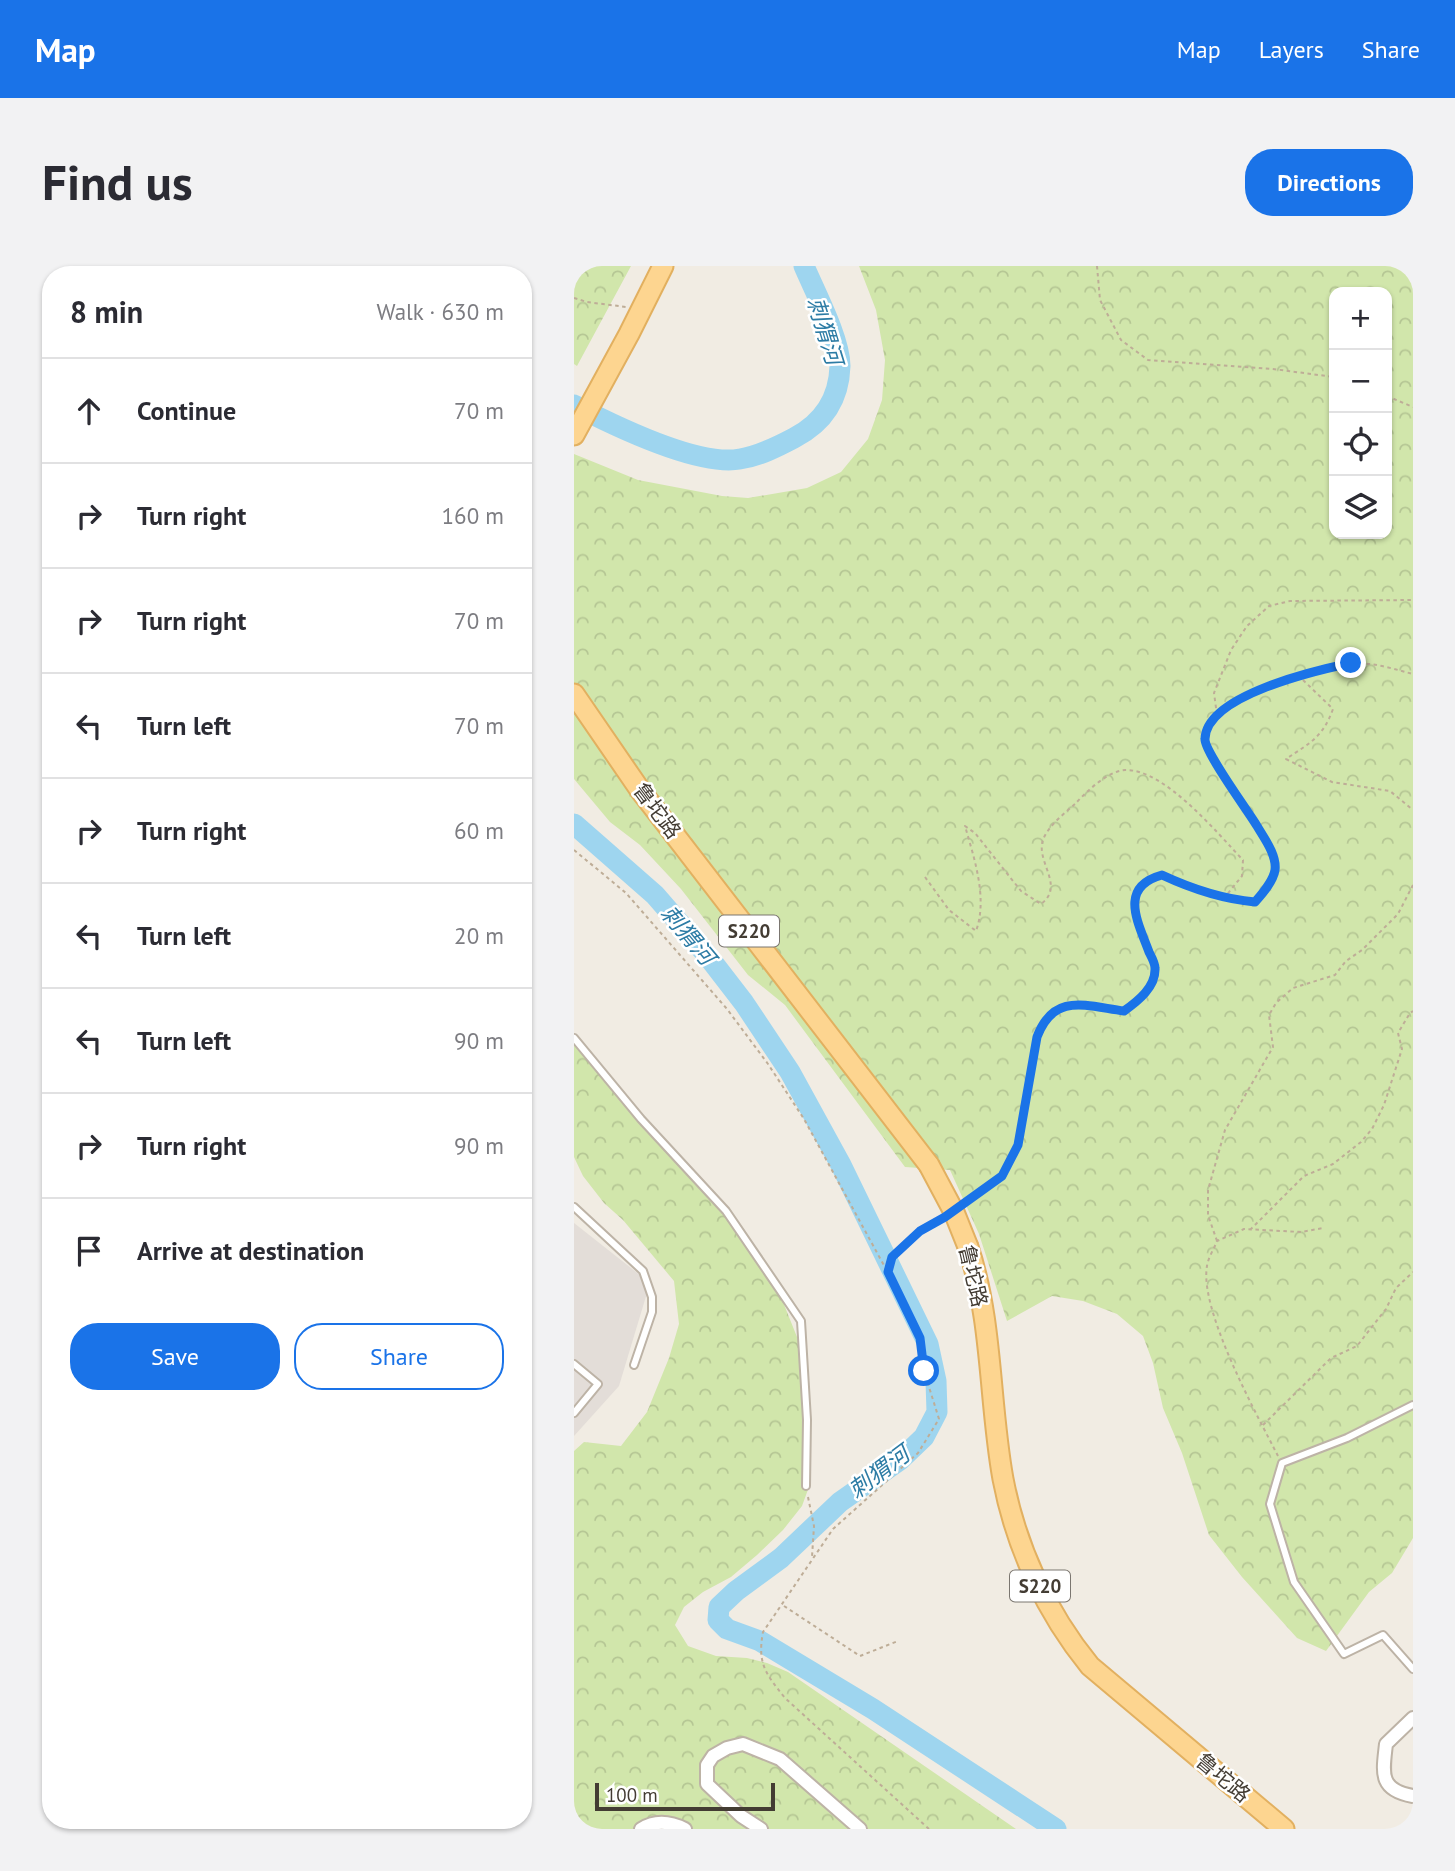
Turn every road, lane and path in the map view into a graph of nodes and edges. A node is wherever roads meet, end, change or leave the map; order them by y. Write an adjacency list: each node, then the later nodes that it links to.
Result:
1 (663, 266): 4 (main road)
2 (1097, 266): 5 (path)
3 (574, 298): 4 (path)
4 (639, 314): 8 (main road)
5 (1329, 376)
6 (1392, 398): 7 (path)
7 (1413, 407)
8 (574, 435)
9 (1413, 600): 13 (path)
10 (1413, 674): 13 (path)
11 (1303, 680): 14 (path)
12 (574, 694): 47 (main road, 鲁坨路 / S220, bridge)
13 (1217, 716): 18 (path)
14 (1413, 810)
15 (574, 850): 27 (path)
16 (925, 877): 18 (path)
17 (1413, 885): 26 (path)
18 (1224, 898): 22 (path)
19 (1413, 1012): 25 (path)
20 (574, 1038): 35 (lane)
21 (574, 1207): 30 (lane)
22 (957, 1209)
23 (945, 1217): 27 (path)
24 (1323, 1228): 25 (path)
25 (1250, 1230): 26 (path)
26 (1217, 1241): 33 (path)
27 (888, 1272): 36 (path)
28 (1413, 1272): 33 (path)
29 (574, 1364): 32 (lane)
30 (634, 1364)
31 (1413, 1405): 34 (lane)
32 (574, 1413)
33 (1263, 1426): 34 (path)
34 (1282, 1463): 39 (lane)
35 (806, 1486): 36 (path)
36 (811, 1559): 37 (path)
37 (783, 1605): 38 (path); 46 (path)
38 (898, 1641)
39 (1413, 1670)
40 (1413, 1718): 41 (street)
41 (1413, 1796)
42 (641, 1829): 43 (street)
43 (685, 1829)
44 (761, 1829): 45 (street)
45 (860, 1829)
46 (929, 1829)
47 (1284, 1829)

